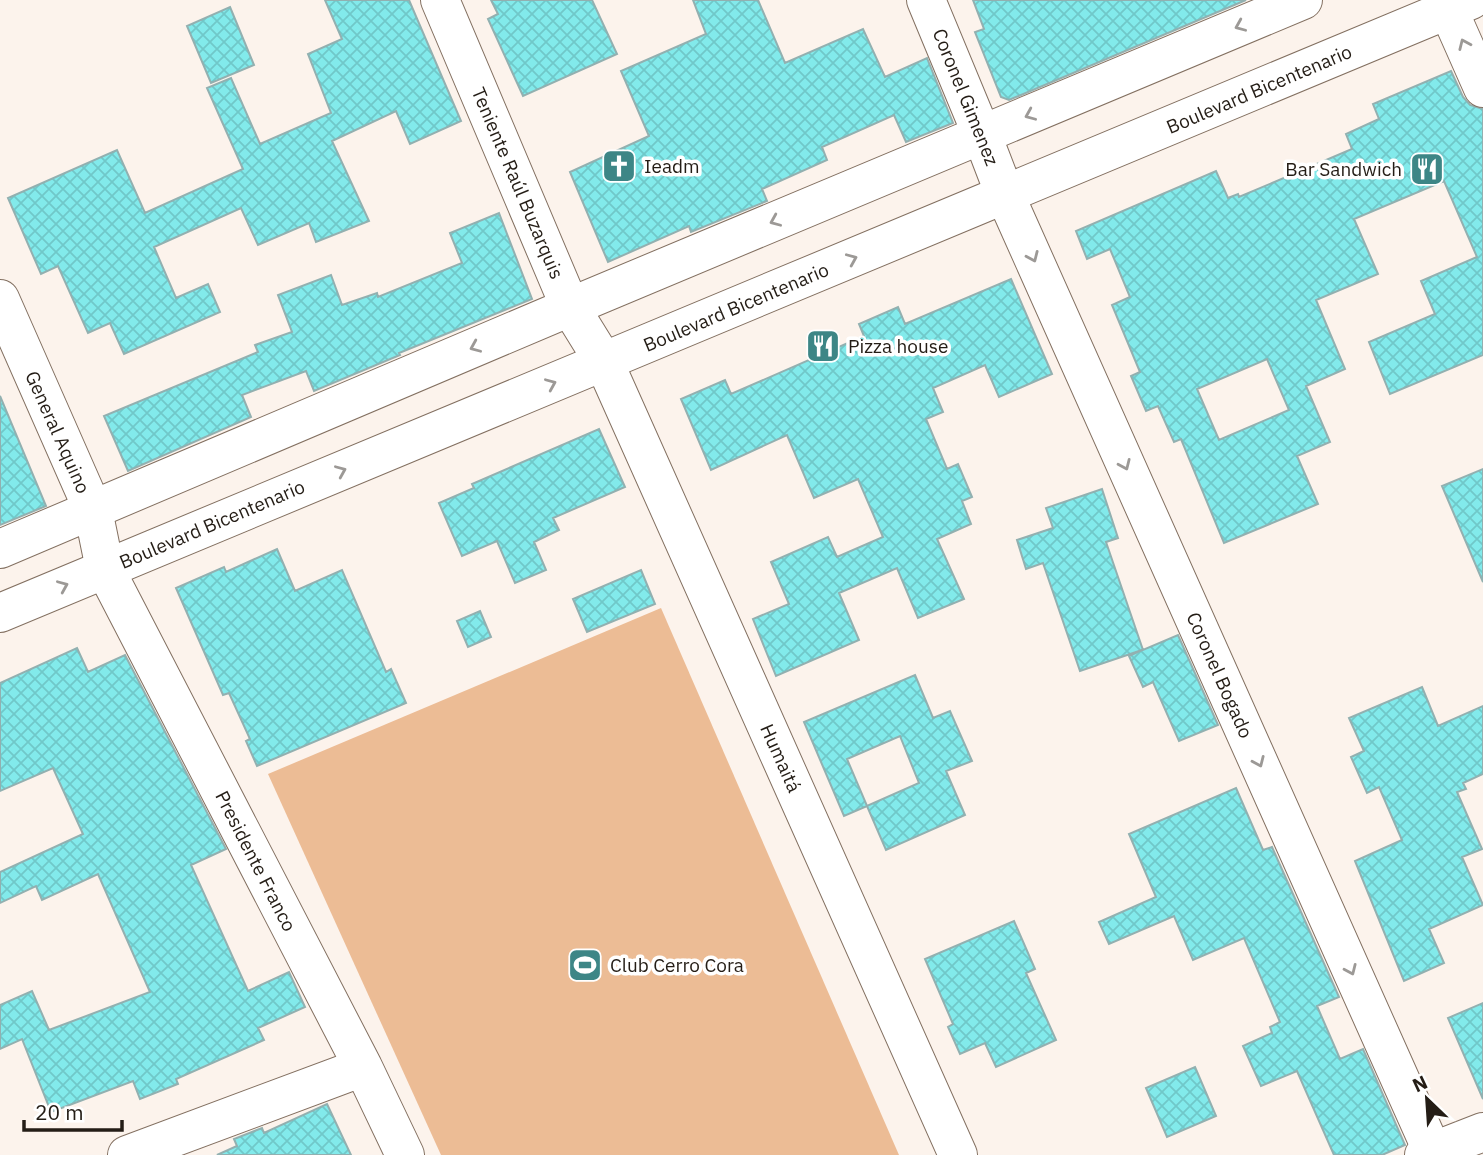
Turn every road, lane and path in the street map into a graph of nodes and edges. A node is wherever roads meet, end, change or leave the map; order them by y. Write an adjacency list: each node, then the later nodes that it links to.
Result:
1 (440, 0): 9 (street, Teniente Raúl Buzarquis)
2 (926, 0): 6 (street, Coronel Gimenez)
3 (1303, 0): 6 (street, one-way to 6)
4 (1455, 3): 5 (street, one-way to 4); 7 (street, Boulevard Bicentenario)
5 (1483, 88)
6 (982, 135): 7 (street, Coronel Gimenez); 9 (street, one-way to 9)
7 (1005, 195): 10 (street, Boulevard Bicentenario, one-way to 7); 17 (street, Coronel Bogado, one-way to 17)
8 (0, 299): 11 (street, General Aquino)
9 (570, 307): 10 (street, Teniente Raúl Buzarquis); 11 (street, one-way to 11)
10 (604, 362): 13 (street, Boulevard Bicentenario, one-way to 10); 20 (street, Humaitá)
11 (93, 510): 12 (street); 13 (street, General Aquino)
12 (0, 549)
13 (105, 569): 14 (street, Boulevard Bicentenario, one-way to 13); 15 (street, Presidente Franco)
14 (0, 612)
15 (363, 1067): 18 (street); 19 (street, Presidente Franco)
16 (1483, 1132): 17 (street)
17 (1430, 1154)
18 (127, 1155)
19 (405, 1155)
20 (958, 1155)

